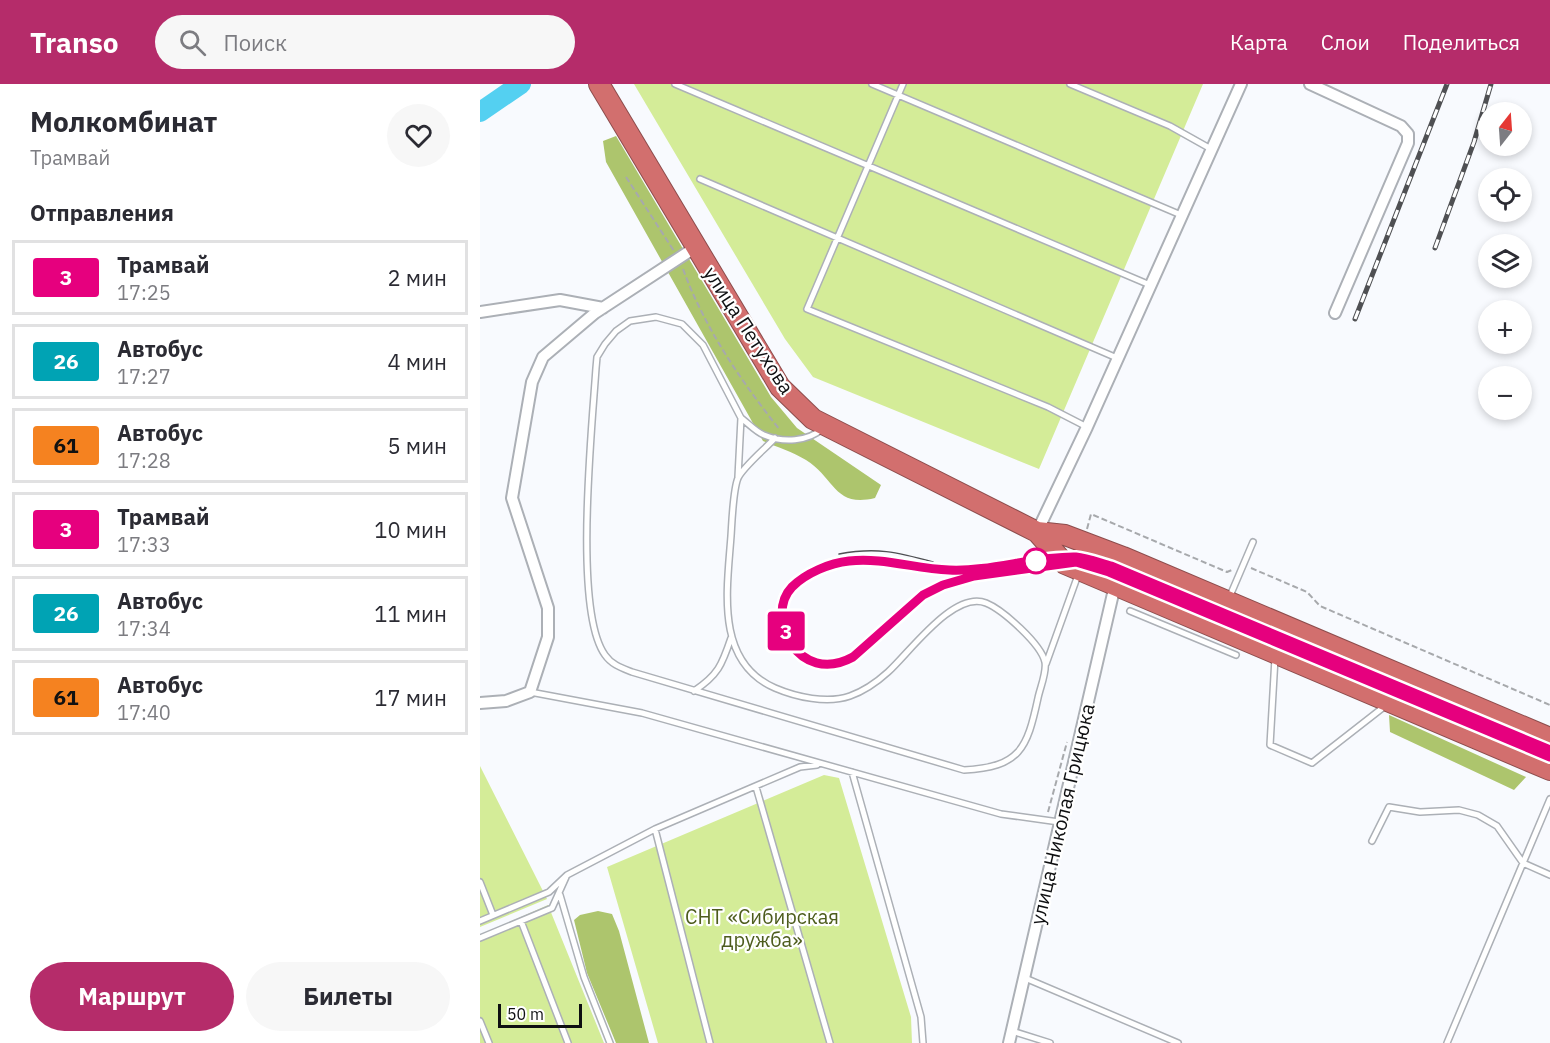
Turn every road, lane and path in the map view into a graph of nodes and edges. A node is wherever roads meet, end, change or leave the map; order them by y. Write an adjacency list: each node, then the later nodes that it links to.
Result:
1 (599, 84): 15 (highway, улица Петухова)
2 (675, 84): 10 (lane)
3 (872, 84): 8 (lane)
4 (903, 84): 8 (lane)
5 (1070, 84): 9 (lane)
6 (1241, 84): 9 (street)
7 (1310, 84): 20 (street)
8 (898, 96): 10 (lane); 13 (lane)
9 (1211, 149): 13 (street)
10 (868, 165): 14 (lane); 17 (lane)
11 (626, 177): 16 (path)
12 (700, 179): 14 (lane)
13 (1181, 215): 17 (street)
14 (838, 237): 21 (lane); 24 (lane)
15 (696, 247): 16 (street); 23 (highway, улица Петухова)
16 (679, 259): 18 (street); 26 (path)
17 (1150, 285): 21 (street)
18 (603, 308): 19 (street); 41 (street)
19 (480, 312)
20 (1335, 313)
21 (1117, 358): 24 (street)
22 (741, 418): 25 (lane); 27 (lane); 40 (lane)
23 (826, 426): 26 (lane); 28 (highway, улица Петухова)
24 (1087, 427): 28 (street)
25 (775, 438): 26 (lane); 27 (lane)
26 (787, 439)
27 (738, 477): 36 (lane)
28 (1036, 532): 30 (highway, улица Петухова); 32 (highway, улица Петухова)
29 (1253, 542): 32 (lane)
30 (1080, 571): 31 (highway, улица Петухова); 39 (lane)
31 (1115, 585): 34 (highway, улица Петухова); 50 (street, улица Николая Грицюка)
32 (1227, 601): 35 (lane); 44 (highway, улица Петухова)
33 (1130, 611): 34 (lane)
34 (1177, 620): 35 (highway, улица Петухова); 38 (lane)
35 (1216, 628): 37 (highway, улица Петухова)
36 (732, 636): 39 (lane); 40 (lane)
37 (1275, 653): 42 (highway, улица Петухова); 42 (lane)
38 (1236, 655)
39 (1046, 664): 40 (lane)
40 (694, 691)
41 (530, 692): 43 (street); 45 (lane)
42 (1390, 702): 46 (highway, улица Петухова)
43 (480, 703)
44 (1550, 738)
45 (822, 764): 47 (lane); 48 (lane)
46 (1550, 770)
47 (852, 772): 50 (lane); 70 (lane)
48 (756, 787): 51 (lane); 69 (lane)
49 (1550, 799): 53 (lane)
50 (1059, 822): 62 (street, улица Николая Грицюка)
51 (655, 829): 54 (lane); 68 (lane)
52 (1372, 841): 53 (lane)
53 (1523, 863): 55 (lane); 74 (lane)
54 (567, 875): 57 (lane); 58 (lane)
55 (1550, 875)
56 (480, 882): 58 (lane)
57 (560, 895): 60 (lane); 67 (lane)
58 (493, 915): 59 (lane)
59 (480, 921)
60 (521, 921): 61 (lane); 66 (lane)
61 (480, 938)
62 (1025, 978): 64 (street, улица Николая Грицюка); 73 (lane)
63 (480, 1021): 65 (lane)
64 (1012, 1031): 71 (street, улица Николая Грицюка); 72 (lane)
65 (489, 1043)
66 (568, 1043)
67 (610, 1043)
68 (710, 1043)
69 (830, 1043)
70 (923, 1043)
71 (1009, 1043)
72 (1050, 1043)
73 (1178, 1043)
74 (1447, 1043)

